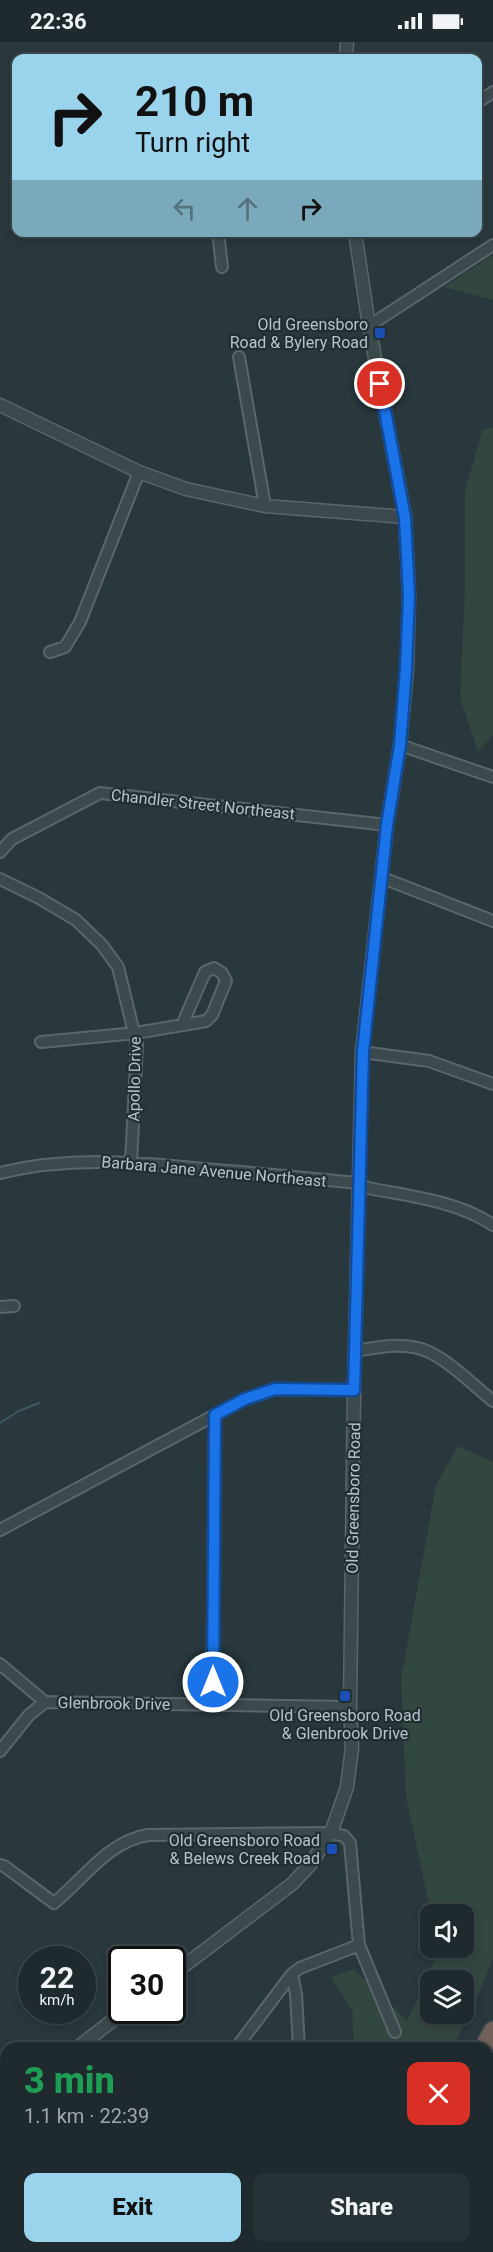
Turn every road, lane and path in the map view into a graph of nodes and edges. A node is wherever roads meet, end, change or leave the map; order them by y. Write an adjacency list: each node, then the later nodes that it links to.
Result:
1 (219, 237): 4 (street)
2 (356, 237): 5 (street, Old Greensboro Road)
3 (493, 245): 5 (street)
4 (222, 267)
5 (369, 326): 10 (street, Old Greensboro Road)
6 (239, 357): 9 (street)
7 (0, 405): 8 (street)
8 (139, 472): 9 (street); 11 (street)
9 (265, 506): 10 (street)
10 (405, 518): 12 (street, Old Greensboro Road)
11 (50, 652)
12 (400, 745): 13 (street); 14 (street, Old Greensboro Road)
13 (493, 777)
14 (387, 825): 15 (street, Chandler Street Northeast); 16 (street, Old Greensboro Road)
15 (0, 852)
16 (383, 878): 18 (street); 22 (street, Old Greensboro Road)
17 (0, 879): 20 (street, Apollo Drive)
18 (493, 921)
19 (182, 1025): 19 (street); 20 (street)
20 (136, 1033): 21 (street); 24 (street, Apollo Drive)
21 (41, 1042)
22 (363, 1052): 23 (street); 26 (street, Old Greensboro Road)
23 (493, 1084)
24 (131, 1162): 25 (street, Barbara Jane Avenue Northeast); 26 (street, Barbara Jane Avenue Northeast)
25 (0, 1173)
26 (358, 1183): 27 (street, Barbara Jane Avenue Northeast); 30 (street, Old Greensboro Road)
27 (493, 1225)
28 (14, 1306): 29 (street)
29 (0, 1307)
30 (355, 1351): 31 (street, Old Greensboro Road); 32 (street)
31 (354, 1390): 33 (street); 38 (street, Old Greensboro Road)
32 (493, 1401)
33 (215, 1415): 34 (street); 37 (street)
34 (0, 1530)
35 (0, 1664): 36 (street, Glenbrook Drive)
36 (45, 1702): 37 (street, Glenbrook Drive); 39 (street)
37 (212, 1706): 38 (street, Glenbrook Drive)
38 (350, 1707): 40 (street, Old Greensboro Road)
39 (0, 1751)
40 (331, 1833): 41 (street); 42 (street); 43 (street, Old Greensboro Road)
41 (0, 1865)
42 (359, 1945): 44 (street); 46 (street)
43 (186, 1964)
44 (292, 1974): 48 (street); 49 (street)
45 (108, 2024): 47 (street)
46 (395, 2032)
47 (85, 2042)
48 (241, 2042)
49 (299, 2042)

